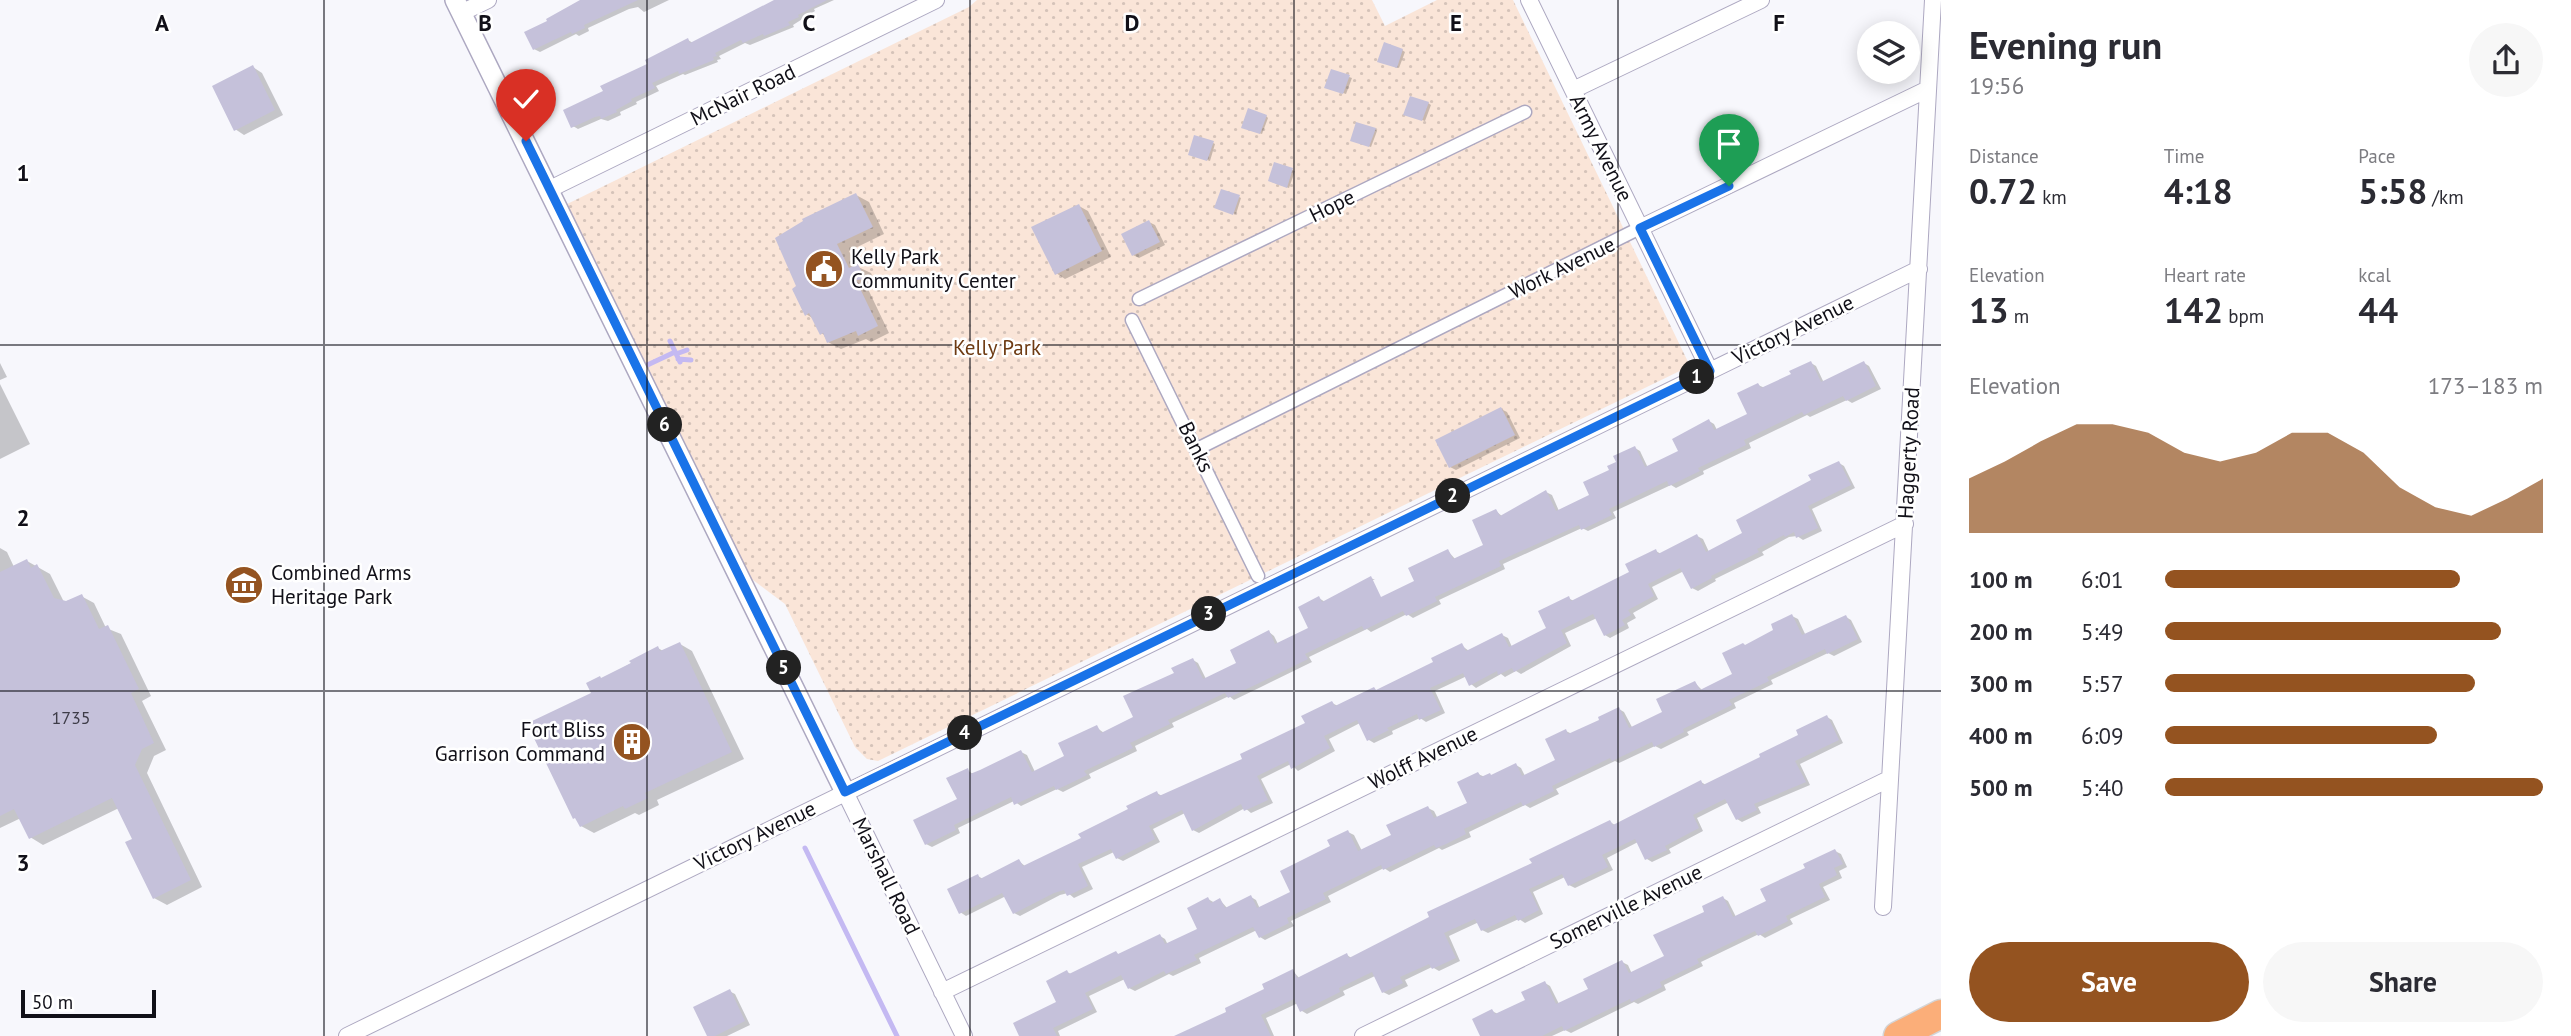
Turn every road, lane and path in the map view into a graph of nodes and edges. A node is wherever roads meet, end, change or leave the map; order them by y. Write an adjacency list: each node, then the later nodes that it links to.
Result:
1 (488, 0): 6 (street)
2 (936, 0): 10 (street, McNair Road)
3 (1529, 0): 8 (street, Army Avenue)
4 (1760, 0): 8 (street)
5 (1933, 0): 7 (street, Haggerty Road)
6 (458, 7): 10 (street, Marshall Road)
7 (1928, 89): 11 (street, Work Avenue); 12 (street, Haggerty Road)
8 (1573, 90): 11 (street, Army Avenue)
9 (1525, 112): 13 (street, Hope)
10 (550, 189): 20 (street, Marshall Road)
11 (1640, 228): 15 (street, Army Avenue); 16 (street, Work Avenue)
12 (1919, 269): 15 (street, Victory Avenue); 17 (street, Haggerty Road)
13 (1139, 299)
14 (1132, 320): 16 (street, Banks)
15 (1710, 371): 20 (street, Victory Avenue)
16 (1197, 449): 18 (street, Banks)
17 (1905, 524): 19 (street, Haggerty Road); 22 (street, Wolff Avenue)
18 (1258, 576)
19 (1889, 779): 21 (street, Haggerty Road); 26 (street, Somerville Avenue)
20 (845, 792): 22 (street, Marshall Road); 24 (street, Victory Avenue)
21 (1883, 906)
22 (942, 992): 25 (street, Marshall Road)
23 (1941, 1014): 27 (highway)
24 (347, 1036)
25 (964, 1036)
26 (1363, 1036)
27 (1898, 1036)

